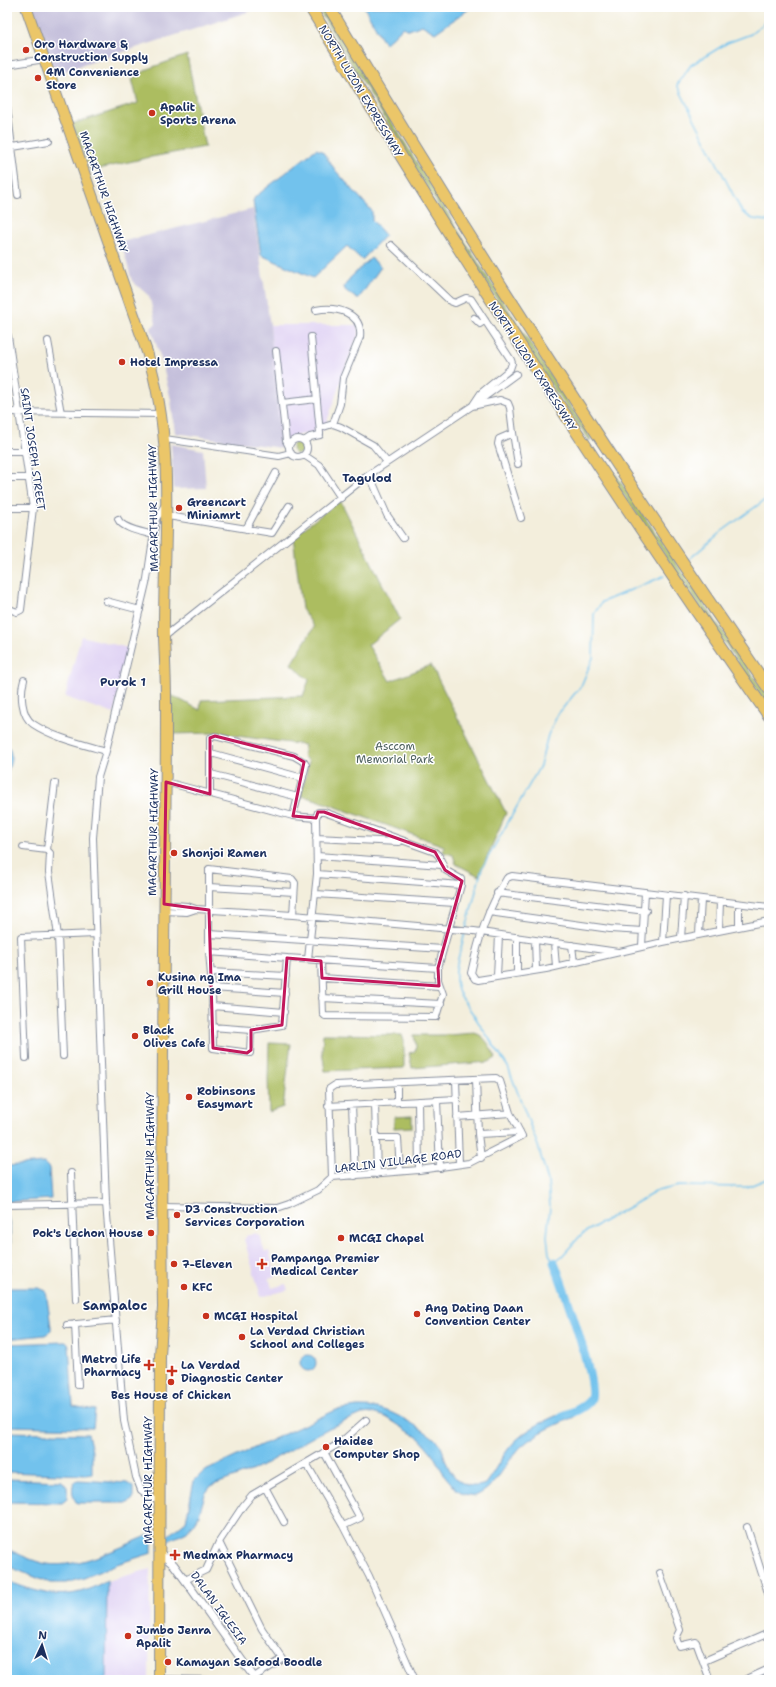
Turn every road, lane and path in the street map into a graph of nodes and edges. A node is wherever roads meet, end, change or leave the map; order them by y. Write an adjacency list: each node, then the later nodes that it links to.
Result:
1 (26, 7): 4 (highway, MACARTHUR HIGHWAY)
2 (310, 7): 60 (highway, NORTH LUZON EXPRESSWAY)
3 (330, 8): 59 (highway, NORTH LUZON EXPRESSWAY)
4 (44, 59): 5 (street); 27 (highway, MACARTHUR HIGHWAY)
5 (7, 65)
6 (7, 107): 8 (street)
7 (49, 141): 8 (street)
8 (9, 147): 9 (street)
9 (18, 195)
10 (391, 245): 13 (street)
11 (316, 310): 28 (street)
12 (474, 318): 13 (street)
13 (485, 320): 23 (street)
14 (8, 336): 17 (street, SAINT JOSEPH STREET)
15 (310, 337): 21 (street)
16 (48, 341): 26 (street)
17 (8, 346): 19 (street, SAINT JOSEPH STREET)
18 (276, 351): 22 (street)
19 (10, 373): 25 (street, SAINT JOSEPH STREET)
20 (516, 374): 23 (street)
21 (317, 399): 22 (street); 29 (street)
22 (282, 403): 33 (street)
23 (472, 406): 30 (street); 37 (street)
24 (7, 412): 25 (street)
25 (18, 412): 26 (street); 35 (street, SAINT JOSEPH STREET)
26 (61, 413): 27 (street)
27 (162, 414): 31 (highway, MACARTHUR HIGHWAY)
28 (333, 424): 29 (street); 37 (street)
29 (320, 428): 32 (street)
30 (513, 433): 38 (street); 49 (street)
31 (165, 439): 33 (street); 44 (highway, MACARTHUR HIGHWAY)
32 (304, 441): 33 (street); 36 (street)
33 (290, 450): 36 (street)
34 (7, 451): 35 (street)
35 (26, 451): 42 (street, SAINT JOSEPH STREET)
36 (304, 455): 43 (street)
37 (387, 462): 40 (street)
38 (518, 464)
39 (276, 473): 51 (street)
40 (368, 476): 43 (street); 53 (street)
41 (7, 478): 42 (street)
42 (29, 478): 47 (street, SAINT JOSEPH STREET)
43 (341, 498): 57 (street)
44 (167, 502): 48 (highway, MACARTHUR HIGHWAY); 52 (street)
45 (289, 506): 51 (street)
46 (7, 508): 47 (street)
47 (33, 508): 55 (street, SAINT JOSEPH STREET)
48 (168, 516): 51 (street); 57 (highway, MACARTHUR HIGHWAY)
49 (520, 518)
50 (118, 519): 52 (street)
51 (246, 528)
52 (153, 535): 56 (street)
53 (403, 538)
54 (106, 601): 56 (street)
55 (7, 608)
56 (140, 610): 61 (street)
57 (164, 637): 65 (highway, MACARTHUR HIGHWAY)
58 (24, 680): 61 (street)
59 (769, 689)
60 (769, 716)
61 (106, 751): 103 (street)
62 (210, 753): 63 (street); 64 (street); 64 (street)
63 (210, 774): 67 (street); 68 (street)
64 (303, 778): 68 (street)
65 (166, 782): 67 (street); 90 (highway, MACARTHUR HIGHWAY)
66 (55, 783): 74 (street)
67 (210, 794): 69 (street)
68 (298, 797): 69 (street)
69 (293, 816): 70 (street)
70 (316, 818): 71 (street); 72 (street)
71 (316, 838): 72 (street); 75 (street)
72 (404, 842): 76 (street)
73 (23, 847): 74 (street)
74 (47, 850): 107 (street)
75 (317, 856): 76 (street); 77 (street)
76 (442, 865): 78 (street)
77 (317, 874): 78 (street); 83 (street)
78 (461, 885): 88 (street)
79 (209, 887): 80 (street); 80 (street); 92 (street)
80 (294, 892): 95 (street)
81 (645, 892): 82 (street); 84 (street); 93 (street)
82 (497, 893): 93 (street); 94 (street)
83 (316, 894): 88 (street); 96 (street)
84 (666, 895): 85 (street); 112 (street)
85 (684, 896): 86 (street); 109 (street)
86 (702, 900): 87 (street); 105 (street)
87 (720, 900): 89 (street); 100 (street)
88 (455, 903): 99 (street)
89 (739, 904): 91 (street); 98 (street)
90 (164, 907): 92 (street); 170 (highway, MACARTHUR HIGHWAY)
91 (769, 907)
92 (209, 910): 95 (street); 104 (street)
93 (646, 911): 101 (street)
94 (489, 912): 101 (street); 102 (street)
95 (293, 915): 96 (street)
96 (314, 917): 99 (street); 111 (street)
97 (769, 921): 98 (street)
98 (739, 926): 100 (street)
99 (450, 929): 102 (street); 116 (street)
100 (719, 930): 105 (street)
101 (643, 931): 115 (street)
102 (480, 933): 106 (street); 129 (street)
103 (96, 934): 107 (street); 167 (street)
104 (209, 934): 111 (street); 117 (street)
105 (699, 934): 109 (street)
106 (499, 935): 108 (street); 129 (street)
107 (58, 936): 140 (street); 141 (street)
108 (517, 937): 110 (street); 127 (street)
109 (681, 938): 112 (street)
110 (535, 940): 113 (street); 125 (street)
111 (311, 941): 116 (street); 120 (street)
112 (663, 942): 115 (street)
113 (554, 943): 114 (street); 123 (street)
114 (572, 945): 118 (street); 122 (street)
115 (642, 946): 118 (street)
116 (443, 949): 124 (street)
117 (209, 952): 119 (street); 126 (street)
118 (622, 952): 122 (street)
119 (287, 958): 120 (street); 128 (street)
120 (308, 959): 121 (street)
121 (322, 961): 124 (street); 130 (street)
122 (574, 963): 123 (street)
123 (556, 966): 125 (street)
124 (438, 968): 131 (street)
125 (536, 970): 127 (street)
126 (211, 972): 128 (street); 132 (street)
127 (517, 972): 129 (street)
128 (286, 976): 133 (street)
129 (497, 976)
130 (322, 978): 131 (street); 134 (street)
131 (439, 986): 135 (street)
132 (212, 988): 133 (street); 136 (street)
133 (285, 993): 137 (street)
134 (322, 998): 135 (street); 135 (street)
135 (441, 1004)
136 (212, 1006): 137 (street); 138 (street)
137 (284, 1012): 139 (street)
138 (212, 1027): 139 (street); 139 (street)
139 (251, 1030)
140 (63, 1056)
141 (26, 1058)
142 (476, 1079): 143 (street); 152 (street); 153 (street)
143 (456, 1080): 144 (street); 145 (street)
144 (397, 1083): 148 (street); 151 (street)
145 (457, 1099): 146 (street); 154 (street)
146 (438, 1100): 147 (street); 160 (street)
147 (418, 1101): 148 (street); 161 (street)
148 (398, 1102): 149 (street)
149 (375, 1104): 150 (street); 157 (street)
150 (352, 1105): 151 (street); 165 (street)
151 (328, 1106): 166 (street)
152 (510, 1113): 153 (street); 155 (street)
153 (477, 1116): 154 (street); 156 (street)
154 (457, 1117): 159 (street)
155 (520, 1132): 156 (street); 158 (street, LARLIN VILLAGE ROAD)
156 (478, 1134): 158 (street)
157 (376, 1138): 162 (street); 164 (street)
158 (481, 1158): 159 (street, LARLIN VILLAGE ROAD)
159 (459, 1164): 160 (street, LARLIN VILLAGE ROAD)
160 (440, 1168): 161 (street, LARLIN VILLAGE ROAD)
161 (419, 1170): 162 (street, LARLIN VILLAGE ROAD)
162 (400, 1172): 164 (street, LARLIN VILLAGE ROAD)
163 (71, 1173): 168 (street)
164 (377, 1174): 165 (street, LARLIN VILLAGE ROAD)
165 (355, 1176): 166 (street, LARLIN VILLAGE ROAD)
166 (332, 1177): 170 (street, LARLIN VILLAGE ROAD)
167 (106, 1203): 168 (street); 172 (street)
168 (72, 1204): 169 (street); 171 (street)
169 (7, 1205)
170 (162, 1206): 180 (highway, MACARTHUR HIGHWAY)
171 (76, 1299)
172 (116, 1320): 173 (street); 180 (street)
173 (75, 1324): 174 (street); 175 (street)
174 (67, 1325)
175 (78, 1386)
176 (366, 1420): 177 (street)
177 (324, 1452): 178 (street); 182 (street)
178 (306, 1463): 179 (street); 182 (street)
179 (265, 1487): 181 (street); 184 (street)
180 (160, 1501): 185 (highway, MACARTHUR HIGHWAY)
181 (284, 1522)
182 (343, 1526): 195 (street)
183 (747, 1527): 188 (street)
184 (219, 1542): 187 (street); 192 (street)
185 (159, 1546): 187 (street, DALAN IGLESIA); 193 (highway, MACARTHUR HIGHWAY)
186 (660, 1573): 190 (street)
187 (186, 1580): 192 (street, DALAN IGLESIA)
188 (769, 1596)
189 (769, 1633): 190 (street)
190 (704, 1662): 196 (street)
191 (769, 1669): 197 (street)
192 (255, 1678)
193 (160, 1679): 194 (street)
194 (211, 1680)
195 (415, 1680)
196 (710, 1680)
197 (745, 1680)

